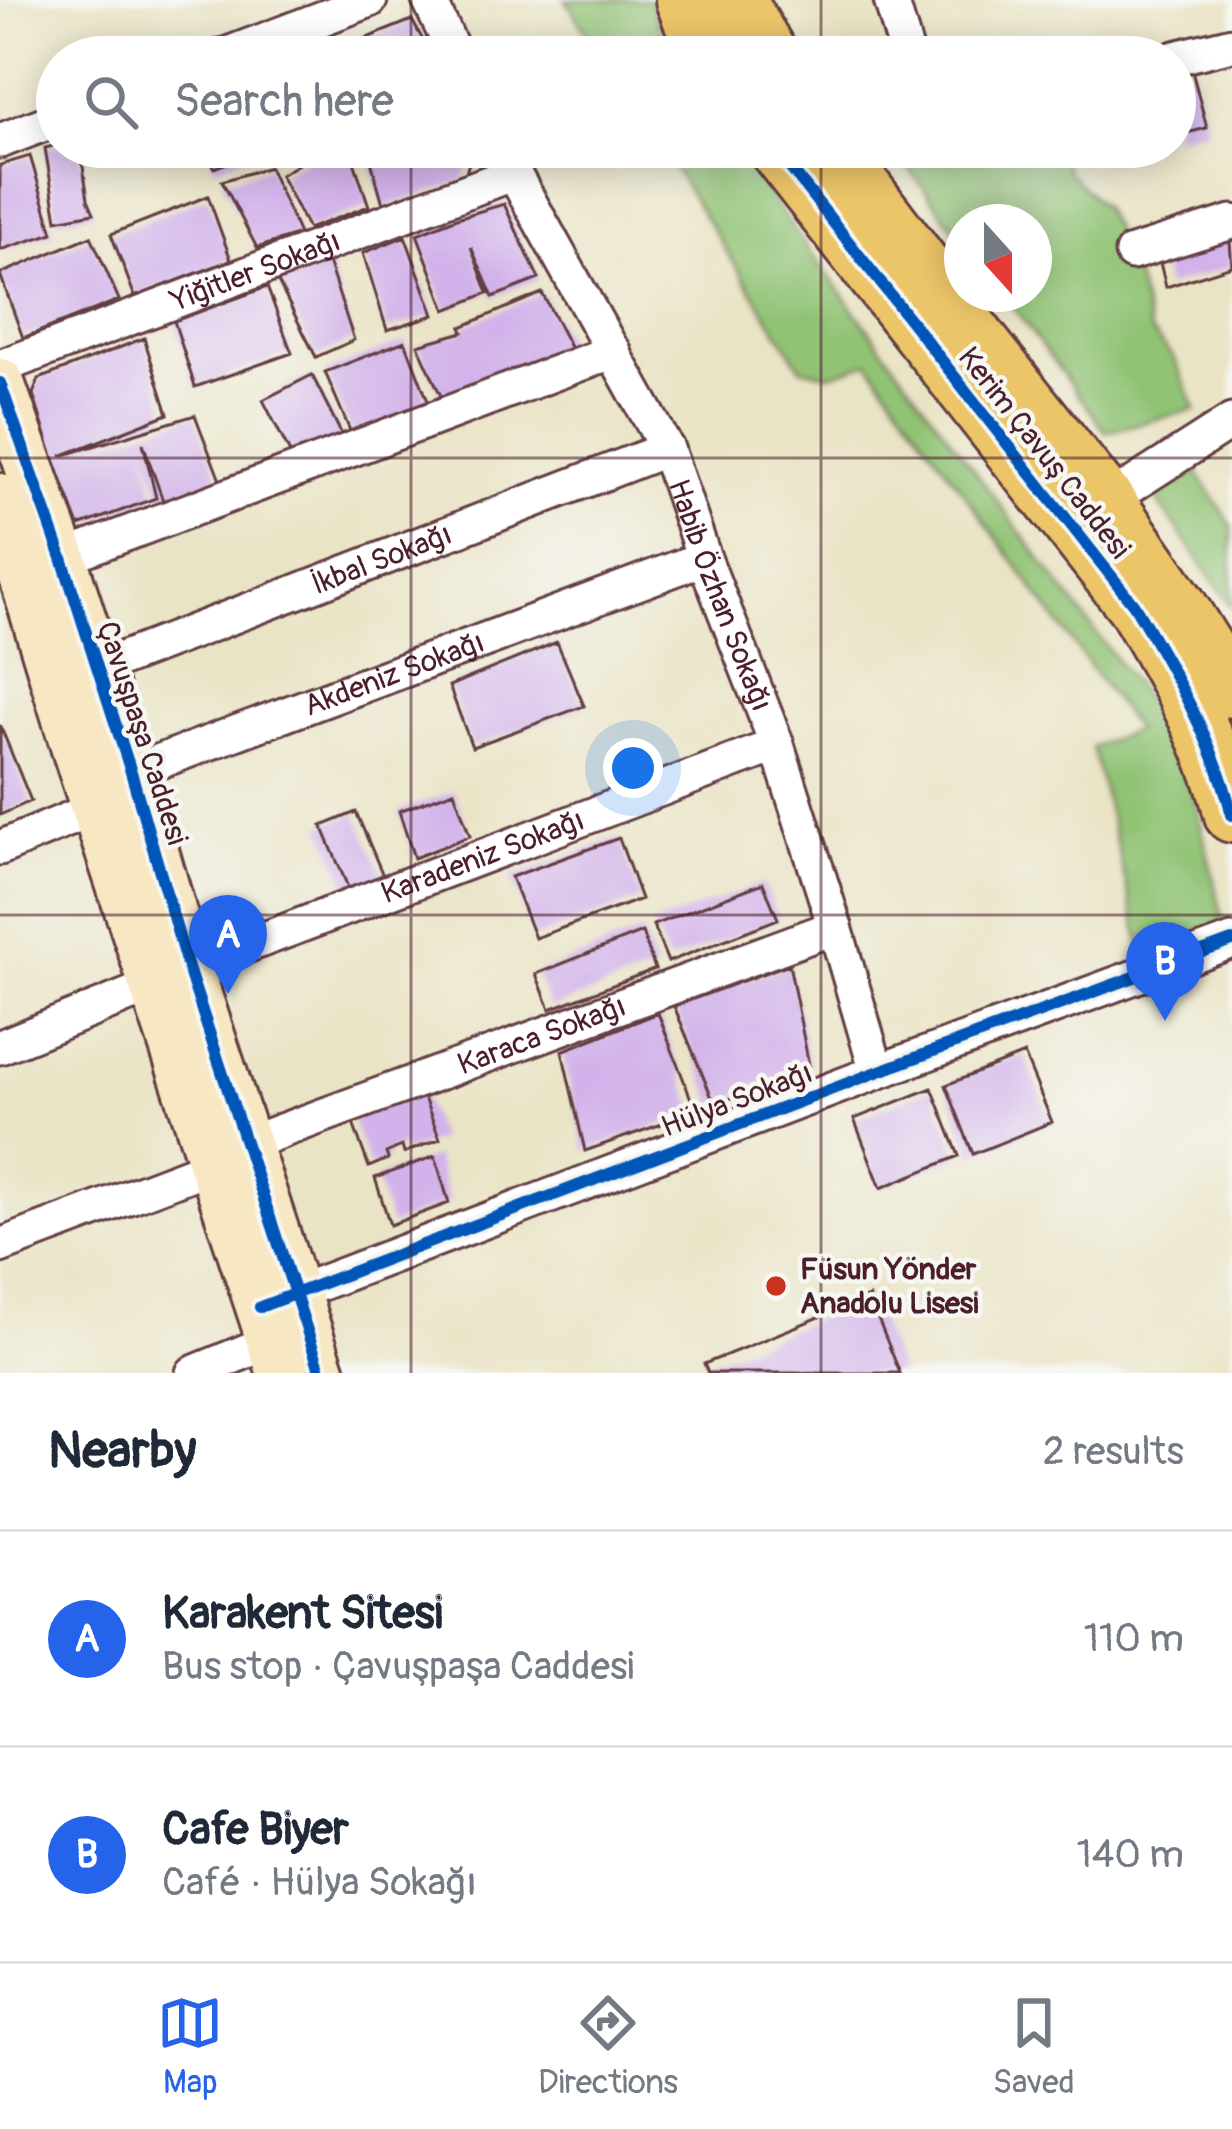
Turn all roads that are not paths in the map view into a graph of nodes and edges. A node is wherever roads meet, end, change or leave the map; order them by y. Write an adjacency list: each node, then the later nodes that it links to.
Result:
1 (370, 0): 6 (street)
2 (429, 0): 7 (street)
3 (683, 0): 8 (main road)
4 (737, 0): 9 (main road)
5 (891, 0): 10 (street)
6 (275, 36)
7 (446, 36)
8 (699, 36)
9 (758, 36)
10 (902, 36)
11 (1232, 44): 12 (street)
12 (1196, 53)
13 (36, 127): 14 (street)
14 (0, 141)
15 (486, 168): 22 (street, Yiğitler Sokağı)
16 (510, 168): 21 (street, Habib Özhan Sokağı)
17 (791, 168): 35 (main road, Kerim Çavuş Caddesi)
18 (848, 168): 26 (main road, Kerim Çavuş Caddesi)
19 (1232, 222): 20 (street)
20 (1132, 253)
21 (614, 350): 25 (street, Habib Özhan Sokağı); 28 (street)
22 (0, 368)
23 (0, 383): 28 (street, Çavuşpaşa Caddesi)
24 (1231, 424): 26 (street)
25 (667, 449): 29 (street, Habib Özhan Sokağı); 30 (street, İkbal Sokağı)
26 (1107, 501): 31 (main road, Kerim Çavuş Caddesi)
27 (1, 505): 34 (street, Çavuşpaşa Caddesi)
28 (62, 558): 30 (street, Çavuşpaşa Caddesi)
29 (704, 558): 32 (street, Habib Özhan Sokağı); 33 (street, Akdeniz Sokağı)
30 (96, 669): 33 (street, Çavuşpaşa Caddesi)
31 (1232, 690)
32 (777, 745): 37 (street, Habib Özhan Sokağı); 39 (street, Karadeniz Sokağı)
33 (131, 772): 34 (street, Akdeniz Sokağı); 39 (street, Çavuşpaşa Caddesi)
34 (96, 808): 36 (street); 39 (street, Çavuşpaşa Caddesi)
35 (1232, 815)
36 (0, 848)
37 (836, 926): 41 (street, Habib Özhan Sokağı); 42 (street, Karaca Sokağı)
38 (1232, 941): 41 (street, Hülya Sokağı)
39 (171, 976): 40 (street, Karadeniz Sokağı); 42 (street, Çavuşpaşa Caddesi)
40 (0, 1048)
41 (877, 1072): 44 (street, Hülya Sokağı)
42 (229, 1155): 43 (street, Karaca Sokağı); 44 (street, Çavuşpaşa Caddesi)
43 (0, 1246)
44 (277, 1329): 45 (street, Hülya Sokağı); 46 (street, Çavuşpaşa Caddesi)
45 (194, 1373)
46 (321, 1373)

